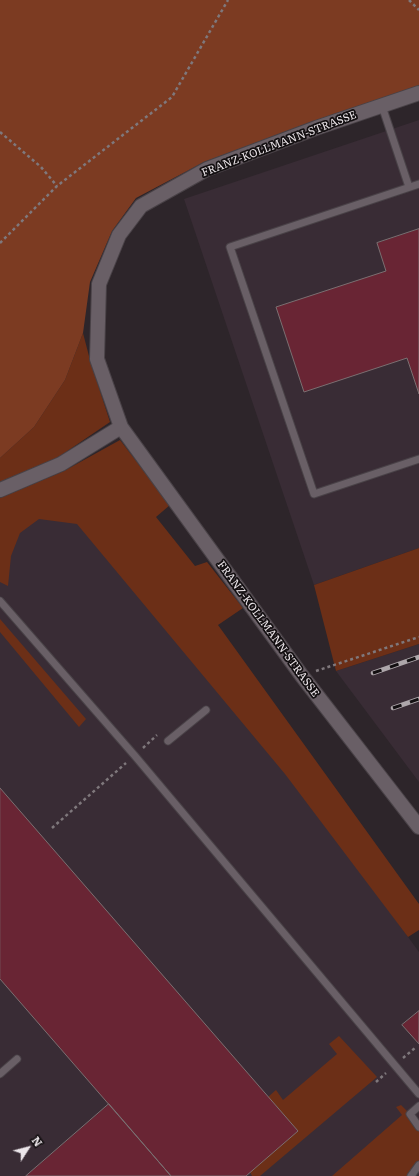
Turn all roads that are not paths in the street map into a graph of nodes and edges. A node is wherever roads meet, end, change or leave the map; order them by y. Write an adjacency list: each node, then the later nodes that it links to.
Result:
1 (419, 93): 2 (street, FRANZ-KOLLMANN-STRASSE)
2 (382, 106): 4 (lane); 5 (street, FRANZ-KOLLMANN-STRASSE)
3 (419, 184): 4 (lane)
4 (409, 187): 6 (lane)
5 (121, 427): 7 (street); 11 (street, FRANZ-KOLLMANN-STRASSE)
6 (419, 459)
7 (0, 490)
8 (0, 601): 14 (lane)
9 (206, 710): 10 (lane)
10 (168, 741)
11 (419, 827)
12 (17, 1059): 13 (lane)
13 (0, 1074)
14 (419, 1094)
15 (419, 1106): 16 (lane)
16 (419, 1127)
17 (419, 1165): 18 (lane)
18 (411, 1176)

